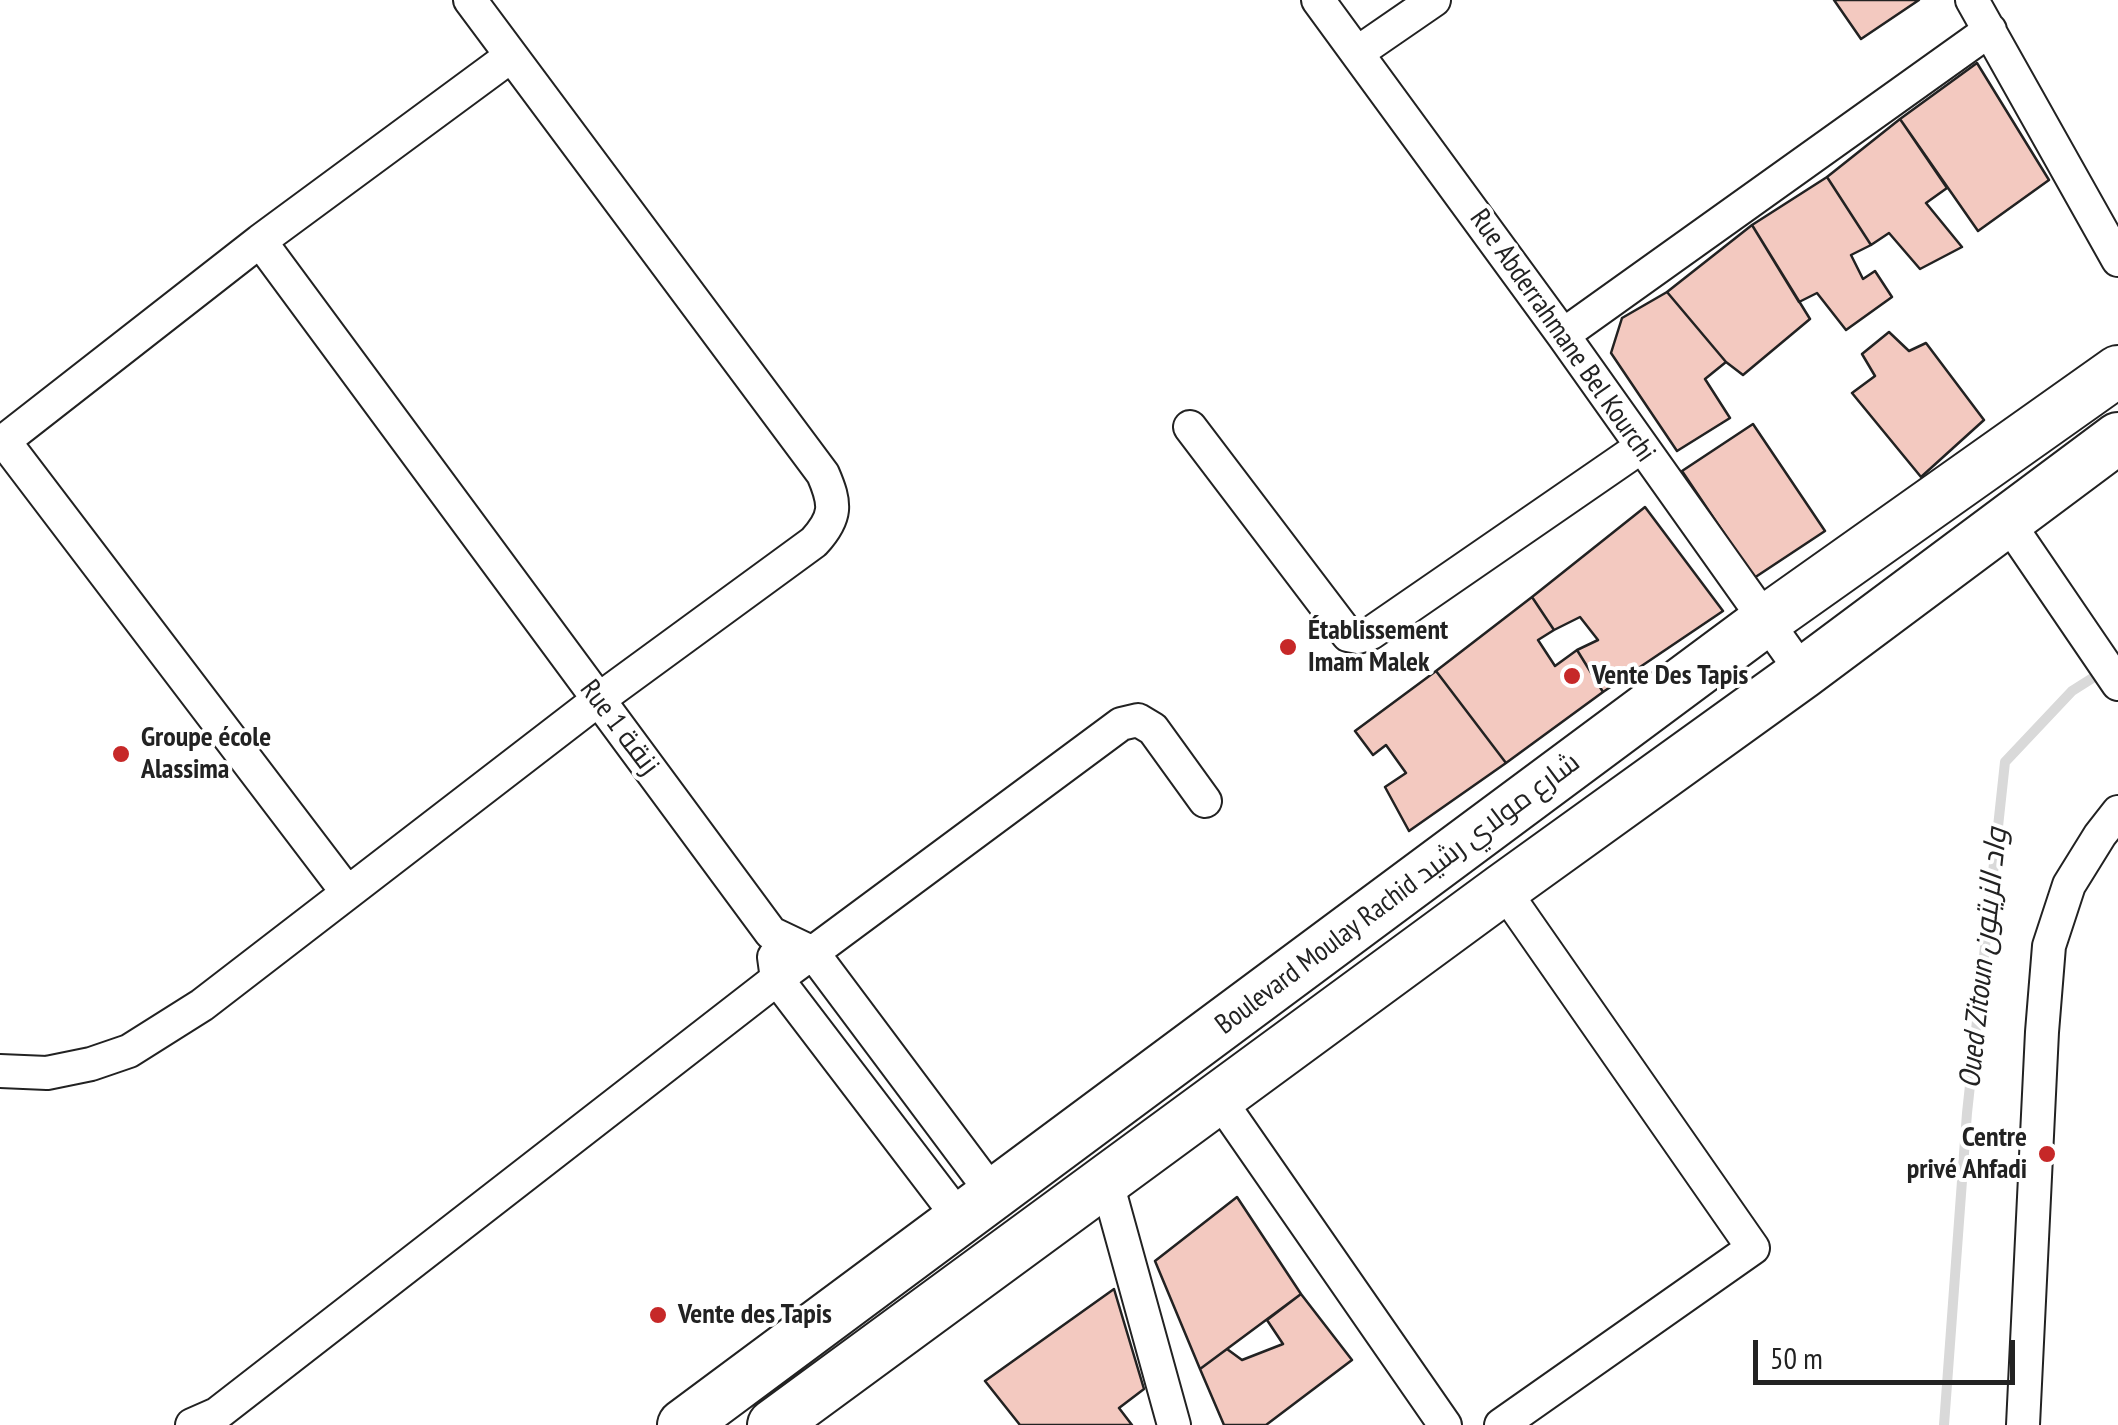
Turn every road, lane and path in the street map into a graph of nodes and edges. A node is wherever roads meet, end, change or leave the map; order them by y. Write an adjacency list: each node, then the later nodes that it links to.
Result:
1 (470, 0): 7 (street)
2 (1318, 0): 6 (street, Rue Abderrahmane Bel Kourchi)
3 (1434, 0): 6 (street)
4 (1972, 0): 5 (street)
5 (1990, 30): 9 (street); 10 (street)
6 (1358, 53): 10 (street, Rue Abderrahmane Bel Kourchi)
7 (511, 56): 8 (street); 20 (street)
8 (260, 241): 14 (street); 20 (street, Rue 1 زنقة)
9 (2118, 260)
10 (1563, 334): 15 (street, Rue Abderrahmane Bel Kourchi)
11 (2118, 372): 17 (main road, Boulevard Moulay Rachid شارع مولاي رشيد)
12 (1190, 427): 15 (street)
13 (2118, 438): 16 (main road, Boulevard Moulay Rachid شارع مولاي رشيد)
14 (2, 443): 24 (street)
15 (1641, 447): 17 (street, Rue Abderrahmane Bel Kourchi)
16 (2007, 521): 18 (main road, Boulevard Moulay Rachid شارع مولاي رشيد); 19 (street)
17 (1765, 621): 18 (street, Rue Abderrahmane Bel Kourchi); 31 (main road, Boulevard Moulay Rachid شارع مولاي رشيد)
18 (1803, 673): 23 (main road, Boulevard Moulay Rachid شارع مولاي رشيد)
19 (2118, 684)
20 (598, 700): 24 (street); 25 (street, Rue 1 زنقة)
21 (1205, 801): 26 (street)
22 (2118, 812): 32 (street)
23 (1502, 890): 29 (main road, Boulevard Moulay Rachid شارع مولاي رشيد); 38 (street)
24 (347, 892): 28 (street)
25 (771, 933): 26 (street, Rue 1 زنقة); 27 (street)
26 (813, 953): 27 (street); 31 (street, Rue 1 زنقة)
27 (778, 979): 31 (street); 33 (street)
28 (0, 1071)
29 (1219, 1099): 30 (main road, Boulevard Moulay Rachid شارع مولاي رشيد); 37 (street)
30 (1106, 1179): 35 (main road, Boulevard Moulay Rachid شارع مولاي رشيد); 36 (street)
31 (977, 1207): 34 (main road, Boulevard Moulay Rachid شارع مولاي رشيد)
32 (2028, 1423)
33 (192, 1425)
34 (682, 1425)
35 (773, 1425)
36 (1174, 1425)
37 (1445, 1425)
38 (1501, 1425)

